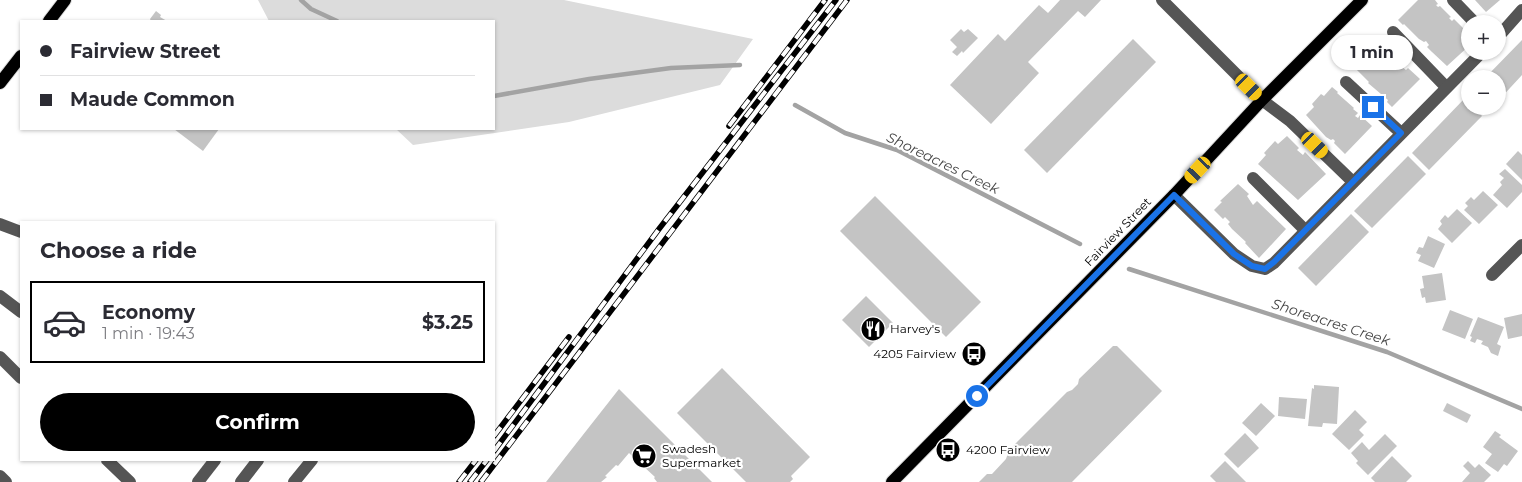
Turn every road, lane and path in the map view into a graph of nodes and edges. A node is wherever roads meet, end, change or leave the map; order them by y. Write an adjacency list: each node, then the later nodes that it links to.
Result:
1 (65, 0): 7 (main road)
2 (1162, 0): 15 (street)
3 (1362, 0): 15 (main road, Fairview Street)
4 (1452, 0): 6 (street)
5 (1522, 10): 8 (street)
6 (1467, 15)
7 (50, 20)
8 (1506, 28)
9 (1393, 32): 14 (street)
10 (20, 57): 13 (main road)
11 (1474, 60): 14 (street)
12 (1346, 82): 16 (street)
13 (0, 83)
14 (1446, 87): 16 (street)
15 (1262, 100): 18 (street); 19 (main road, Fairview Street)
16 (1401, 133): 18 (street)
17 (1254, 178): 21 (street)
18 (1353, 182): 21 (street)
19 (1174, 195): 21 (street); 39 (main road, Fairview Street)
20 (0, 224): 22 (street)
21 (1305, 230)
22 (20, 232)
23 (1522, 245): 24 (street)
24 (1492, 275)
25 (0, 296): 26 (street)
26 (20, 311)
27 (0, 357): 28 (street)
28 (20, 377)
29 (108, 461): 35 (street)
30 (214, 461): 36 (street)
31 (257, 461): 37 (street)
32 (311, 461): 38 (street)
33 (0, 476): 34 (street)
34 (6, 482)
35 (130, 482)
36 (198, 482)
37 (241, 482)
38 (294, 482)
39 (892, 482)

